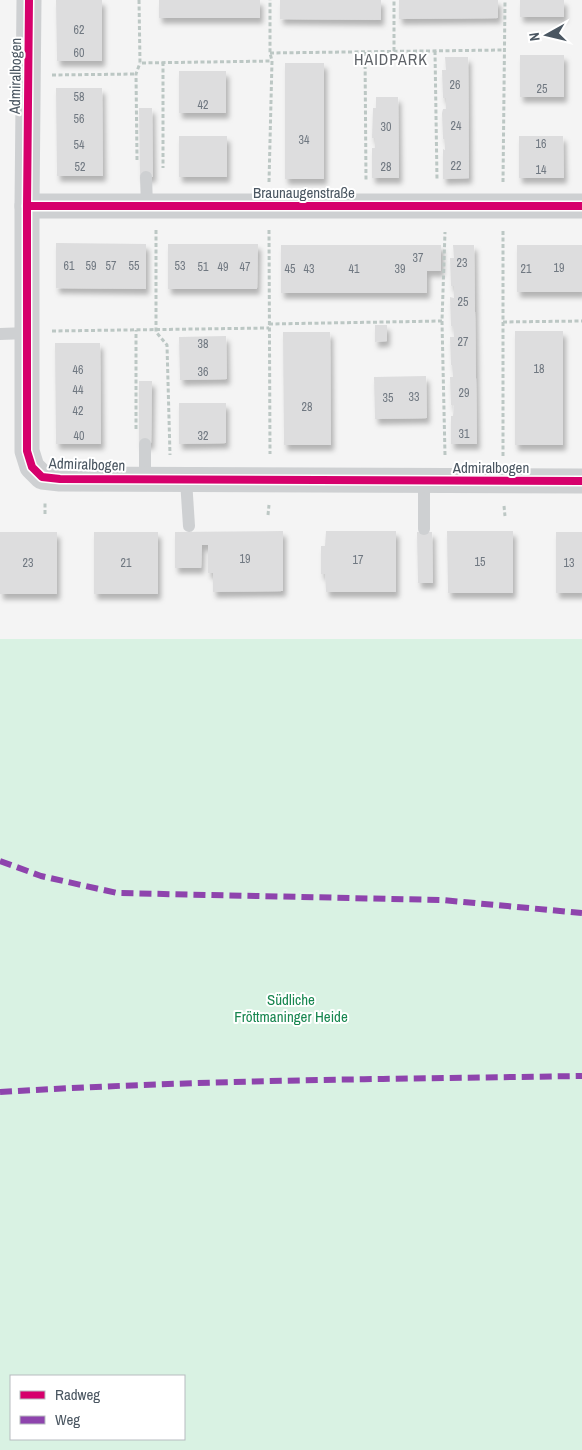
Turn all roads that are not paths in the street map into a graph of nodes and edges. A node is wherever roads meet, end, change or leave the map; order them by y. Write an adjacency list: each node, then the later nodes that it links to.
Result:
1 (29, 0): 3 (street, Admiralbogen)
2 (146, 177): 5 (lane)
3 (27, 206): 5 (street, Braunaugenstraße); 6 (street, Admiralbogen)
4 (582, 206): 5 (street, Braunaugenstraße)
5 (152, 218)
6 (37, 332): 7 (lane); 9 (street, Admiralbogen)
7 (0, 334)
8 (140, 440): 9 (lane)
9 (145, 480): 10 (street, Admiralbogen)
10 (186, 480): 11 (street, Admiralbogen); 13 (lane)
11 (424, 481): 12 (street, Admiralbogen); 14 (lane)
12 (582, 482)
13 (189, 526)
14 (424, 529)

